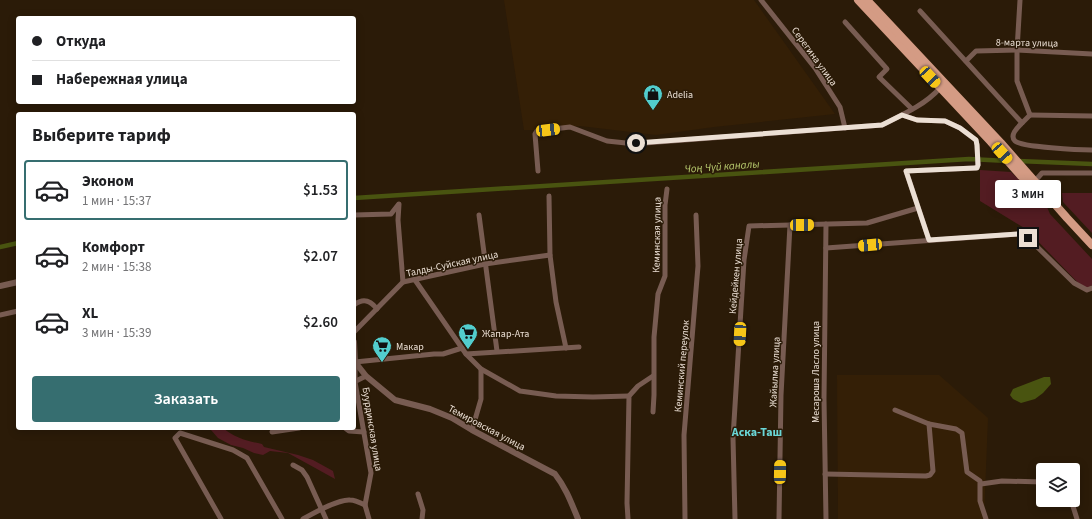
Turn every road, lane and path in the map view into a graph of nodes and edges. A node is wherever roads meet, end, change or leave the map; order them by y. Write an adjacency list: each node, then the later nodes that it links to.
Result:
1 (760, 0): 16 (street, Серегина улица)
2 (858, 0): 10 (main road)
3 (867, 0): 20 (main road)
4 (1020, 0): 7 (street)
5 (920, 11): 9 (street)
6 (845, 22): 11 (street)
7 (1017, 50): 8 (street, 8-марта улица); 9 (street, 8-марта улица); 13 (street)
8 (1092, 54)
9 (966, 61): 15 (street)
10 (940, 88): 11 (street); 20 (main road)
11 (912, 109): 12 (street)
12 (902, 115): 16 (street); 24 (street)
13 (1030, 115): 14 (street); 15 (street)
14 (1092, 116)
15 (1022, 123): 17 (street)
16 (845, 128): 18 (street)
17 (1092, 150)
18 (538, 171)
19 (1092, 173): 21 (street)
20 (1025, 175): 21 (main road); 28 (main road)
21 (1035, 181): 28 (main road)
22 (667, 189): 54 (street, Кеминская улица)
23 (549, 196): 34 (street)
24 (918, 208): 29 (street); 31 (street)
25 (356, 215): 38 (street)
26 (479, 215): 35 (street)
27 (696, 215): 82 (street, Кеминский переулок)
28 (1067, 218): 32 (main road)
29 (826, 224): 30 (street); 33 (street, Месароша Ласло улица)
30 (790, 225): 83 (street, Кейдейкен улица); 84 (street, Жайылма улица)
31 (929, 240): 33 (street); 40 (street)
32 (1092, 245)
33 (826, 248): 67 (street, Месароша Ласло улица)
34 (550, 255): 35 (street, Талды-Суйская улица); 48 (street)
35 (485, 264): 36 (street, Талды-Суйская улица); 49 (street)
36 (414, 280): 38 (street, Талды-Суйская улица); 47 (street)
37 (16, 282): 39 (street)
38 (403, 282): 42 (street, Талды-Суйская улица)
39 (0, 286)
40 (1092, 288)
41 (356, 304): 42 (street)
42 (377, 309): 45 (street, Талды-Суйская улица)
43 (16, 311): 44 (street)
44 (0, 315)
45 (356, 330)
46 (579, 347): 48 (street)
47 (462, 348): 50 (street); 51 (street)
48 (566, 348): 49 (street)
49 (497, 351): 50 (street)
50 (466, 354): 52 (street)
51 (356, 362): 53 (street, Темировская улица)
52 (481, 369): 57 (street); 63 (street)
53 (366, 376): 55 (street); 63 (street, Темировская улица)
54 (653, 376): 57 (street); 59 (street, Кеминская улица)
55 (356, 381)
56 (356, 392): 65 (street, Буурдинская улица)
57 (629, 396): 81 (street)
58 (895, 410): 60 (street)
59 (653, 412)
60 (929, 424): 67 (street); 69 (street)
61 (285, 430): 64 (street)
62 (347, 430): 65 (street)
63 (472, 430): 80 (street, Темировская улица)
64 (272, 432)
65 (364, 432): 71 (street, Буурдинская улица)
66 (294, 465): 73 (street)
67 (825, 474): 85 (street, Месароша Ласло улица)
68 (1036, 482): 69 (street)
69 (981, 484): 86 (street)
70 (418, 494): 79 (street)
71 (366, 505): 73 (street); 78 (street, Буурдинская улица)
72 (1073, 507): 87 (street)
73 (321, 509): 76 (street); 77 (street)
74 (221, 519): 75 (street)
75 (282, 519)
76 (303, 519)
77 (326, 519)
78 (369, 519)
79 (422, 519)
80 (578, 519)
81 (628, 519)
82 (685, 519)
83 (734, 519)
84 (779, 519)
85 (826, 519)
86 (986, 519)
87 (1077, 519)

